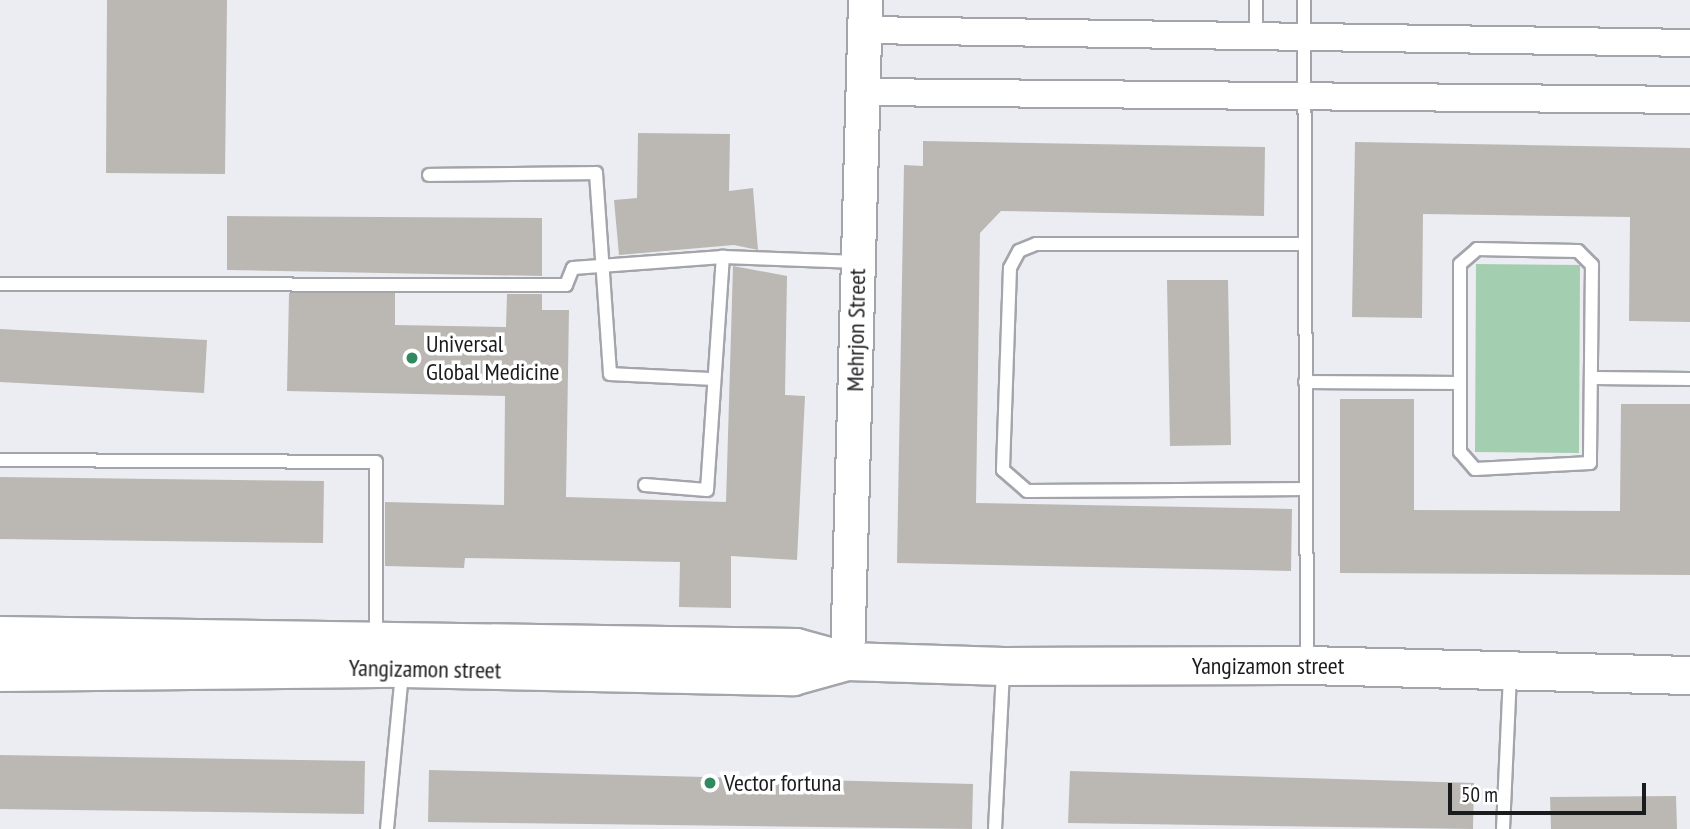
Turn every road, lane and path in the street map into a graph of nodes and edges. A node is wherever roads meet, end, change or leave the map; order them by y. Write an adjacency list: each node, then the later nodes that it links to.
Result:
1 (1256, 0): 4 (lane)
2 (1304, 0): 5 (lane)
3 (865, 15): 4 (street); 7 (street, Mehrjon Street)
4 (1256, 36): 5 (street)
5 (1304, 37): 6 (street); 8 (lane)
6 (1690, 43)
7 (862, 92): 8 (street); 13 (street, Mehrjon Street)
8 (1304, 93): 9 (street); 11 (lane)
9 (1690, 100)
10 (429, 176): 14 (lane)
11 (1305, 244): 19 (lane); 23 (lane)
12 (723, 257): 13 (lane); 14 (lane); 17 (lane)
13 (858, 262): 26 (street, Mehrjon Street)
14 (599, 265): 15 (lane); 17 (lane)
15 (0, 284)
16 (1594, 378): 18 (lane); 20 (lane); 20 (lane)
17 (714, 379): 22 (lane)
18 (1690, 379)
19 (1305, 382): 20 (lane); 23 (lane)
20 (1460, 383)
21 (0, 460): 25 (lane)
22 (645, 485)
23 (1306, 489): 27 (lane)
24 (0, 635): 25 (main road, Yangizamon street)
25 (376, 639): 26 (main road, Yangizamon street)
26 (847, 661): 28 (main road, Yangizamon street); 29 (main road, Yangizamon street)
27 (1307, 665): 28 (main road, Yangizamon street); 31 (main road, Yangizamon street)
28 (1003, 666): 34 (lane)
29 (402, 668): 30 (main road, Yangizamon street); 33 (lane)
30 (0, 672)
31 (1510, 673): 32 (main road, Yangizamon street); 35 (lane)
32 (1690, 674)
33 (387, 829)
34 (995, 829)
35 (1503, 829)

